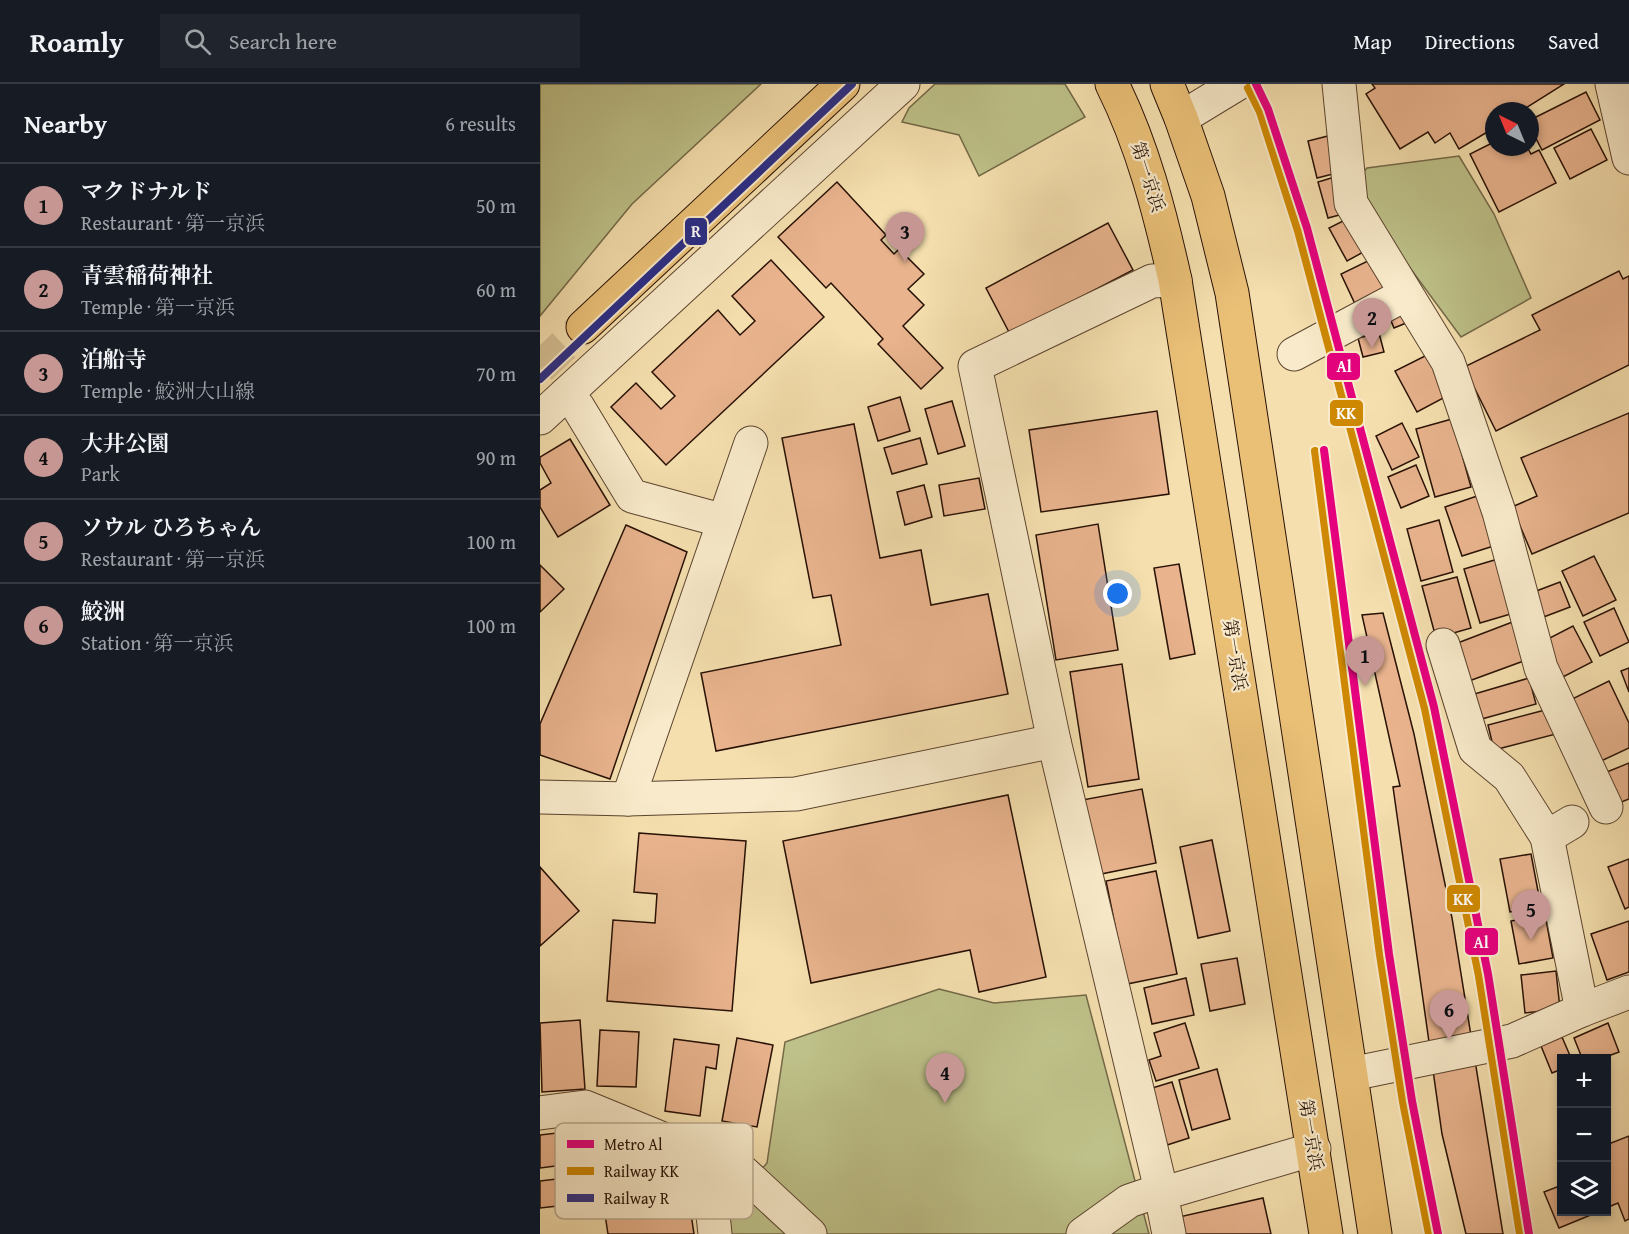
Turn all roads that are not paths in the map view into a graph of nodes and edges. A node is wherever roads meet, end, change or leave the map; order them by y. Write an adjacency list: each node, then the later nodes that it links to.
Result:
1 (843, 84): 12 (main road)
2 (903, 84): 14 (street)
3 (1112, 84): 10 (main road, 第一京浜)
4 (1167, 84): 8 (main road)
5 (1237, 84): 8 (street)
6 (1339, 84): 11 (street)
7 (1612, 84): 9 (street)
8 (1181, 118): 25 (main road)
9 (1629, 158)
10 (1175, 280): 19 (street); 28 (main road, 第一京浜)
11 (1406, 294): 13 (street); 22 (street)
12 (583, 327)
13 (1294, 354)
14 (566, 394): 15 (street); 17 (street)
15 (540, 418)
16 (751, 443): 17 (street)
17 (724, 521): 21 (street)
18 (1443, 645): 24 (street)
19 (1054, 741): 21 (street); 30 (street)
20 (540, 797): 21 (street)
21 (628, 799)
22 (1606, 807)
23 (1629, 992): 24 (street)
24 (1582, 1010): 25 (street)
25 (1351, 1074): 37 (main road)
26 (540, 1113): 27 (street)
27 (623, 1123)
28 (1314, 1149): 30 (street); 36 (main road, 第一京浜)
29 (753, 1181): 33 (street)
30 (1161, 1192): 34 (street); 35 (street)
31 (713, 1219): 32 (street)
32 (715, 1234)
33 (810, 1234)
34 (1083, 1234)
35 (1169, 1234)
36 (1326, 1234)
37 (1375, 1234)

